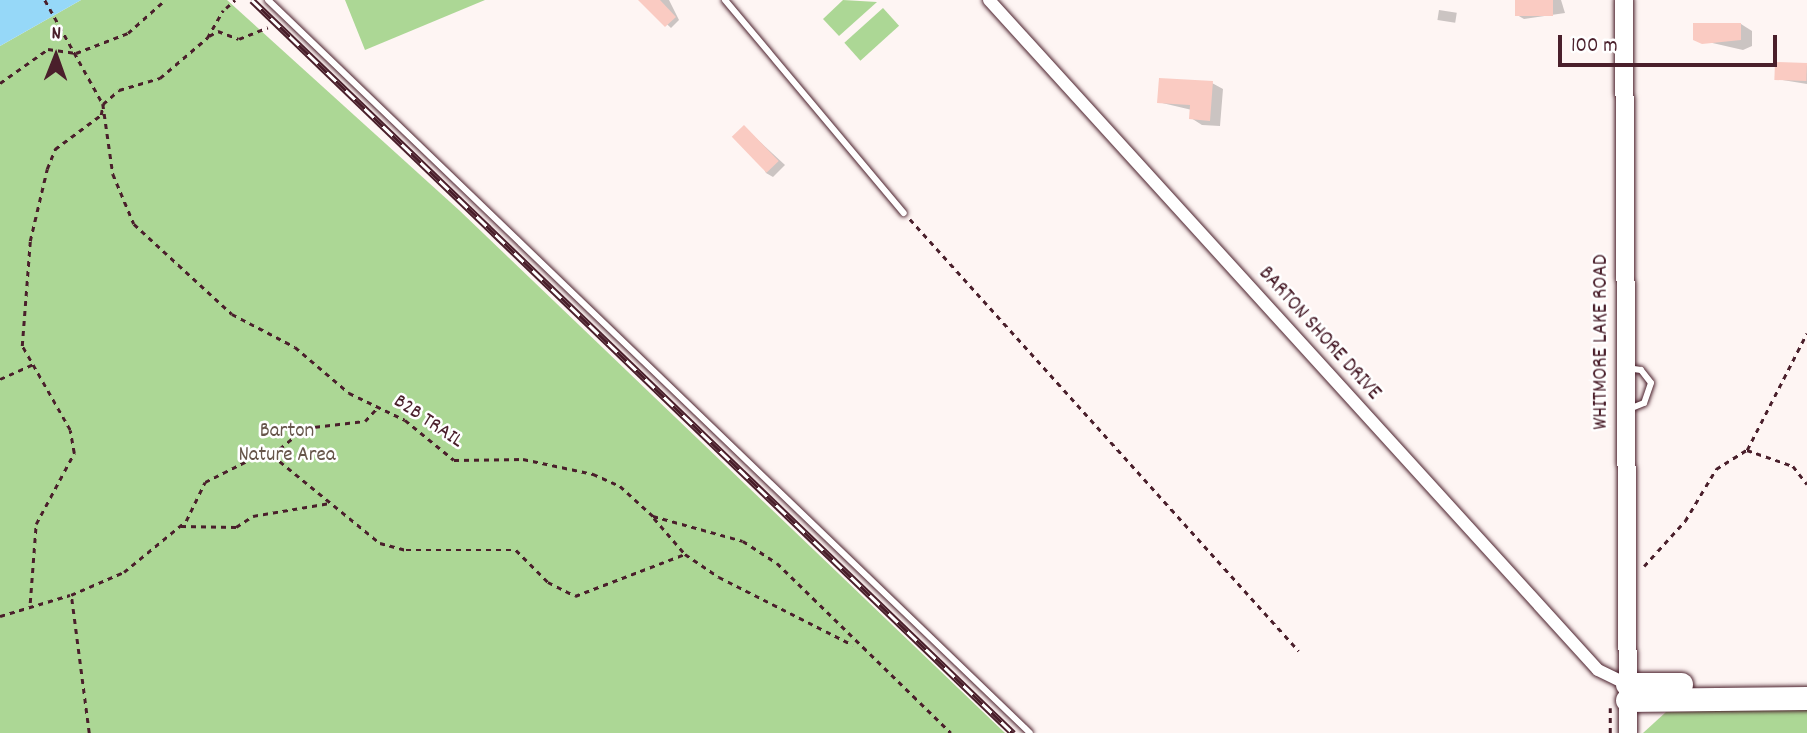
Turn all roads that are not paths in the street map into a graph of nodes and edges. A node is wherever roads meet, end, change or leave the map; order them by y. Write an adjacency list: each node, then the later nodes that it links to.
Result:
1 (268, 0): 11 (lane)
2 (725, 0): 5 (lane)
3 (989, 0): 9 (street, BARTON SHORE DRIVE)
4 (1624, 0): 6 (street, WHITMORE LAKE ROAD)
5 (904, 213)
6 (1625, 368): 7 (street, WHITMORE LAKE ROAD); 7 (lane)
7 (1624, 411): 9 (street, WHITMORE LAKE ROAD)
8 (1807, 682): 9 (highway)
9 (1627, 692): 10 (highway); 12 (street, WHITMORE LAKE ROAD)
10 (1807, 698)
11 (1030, 733)
12 (1628, 733)

